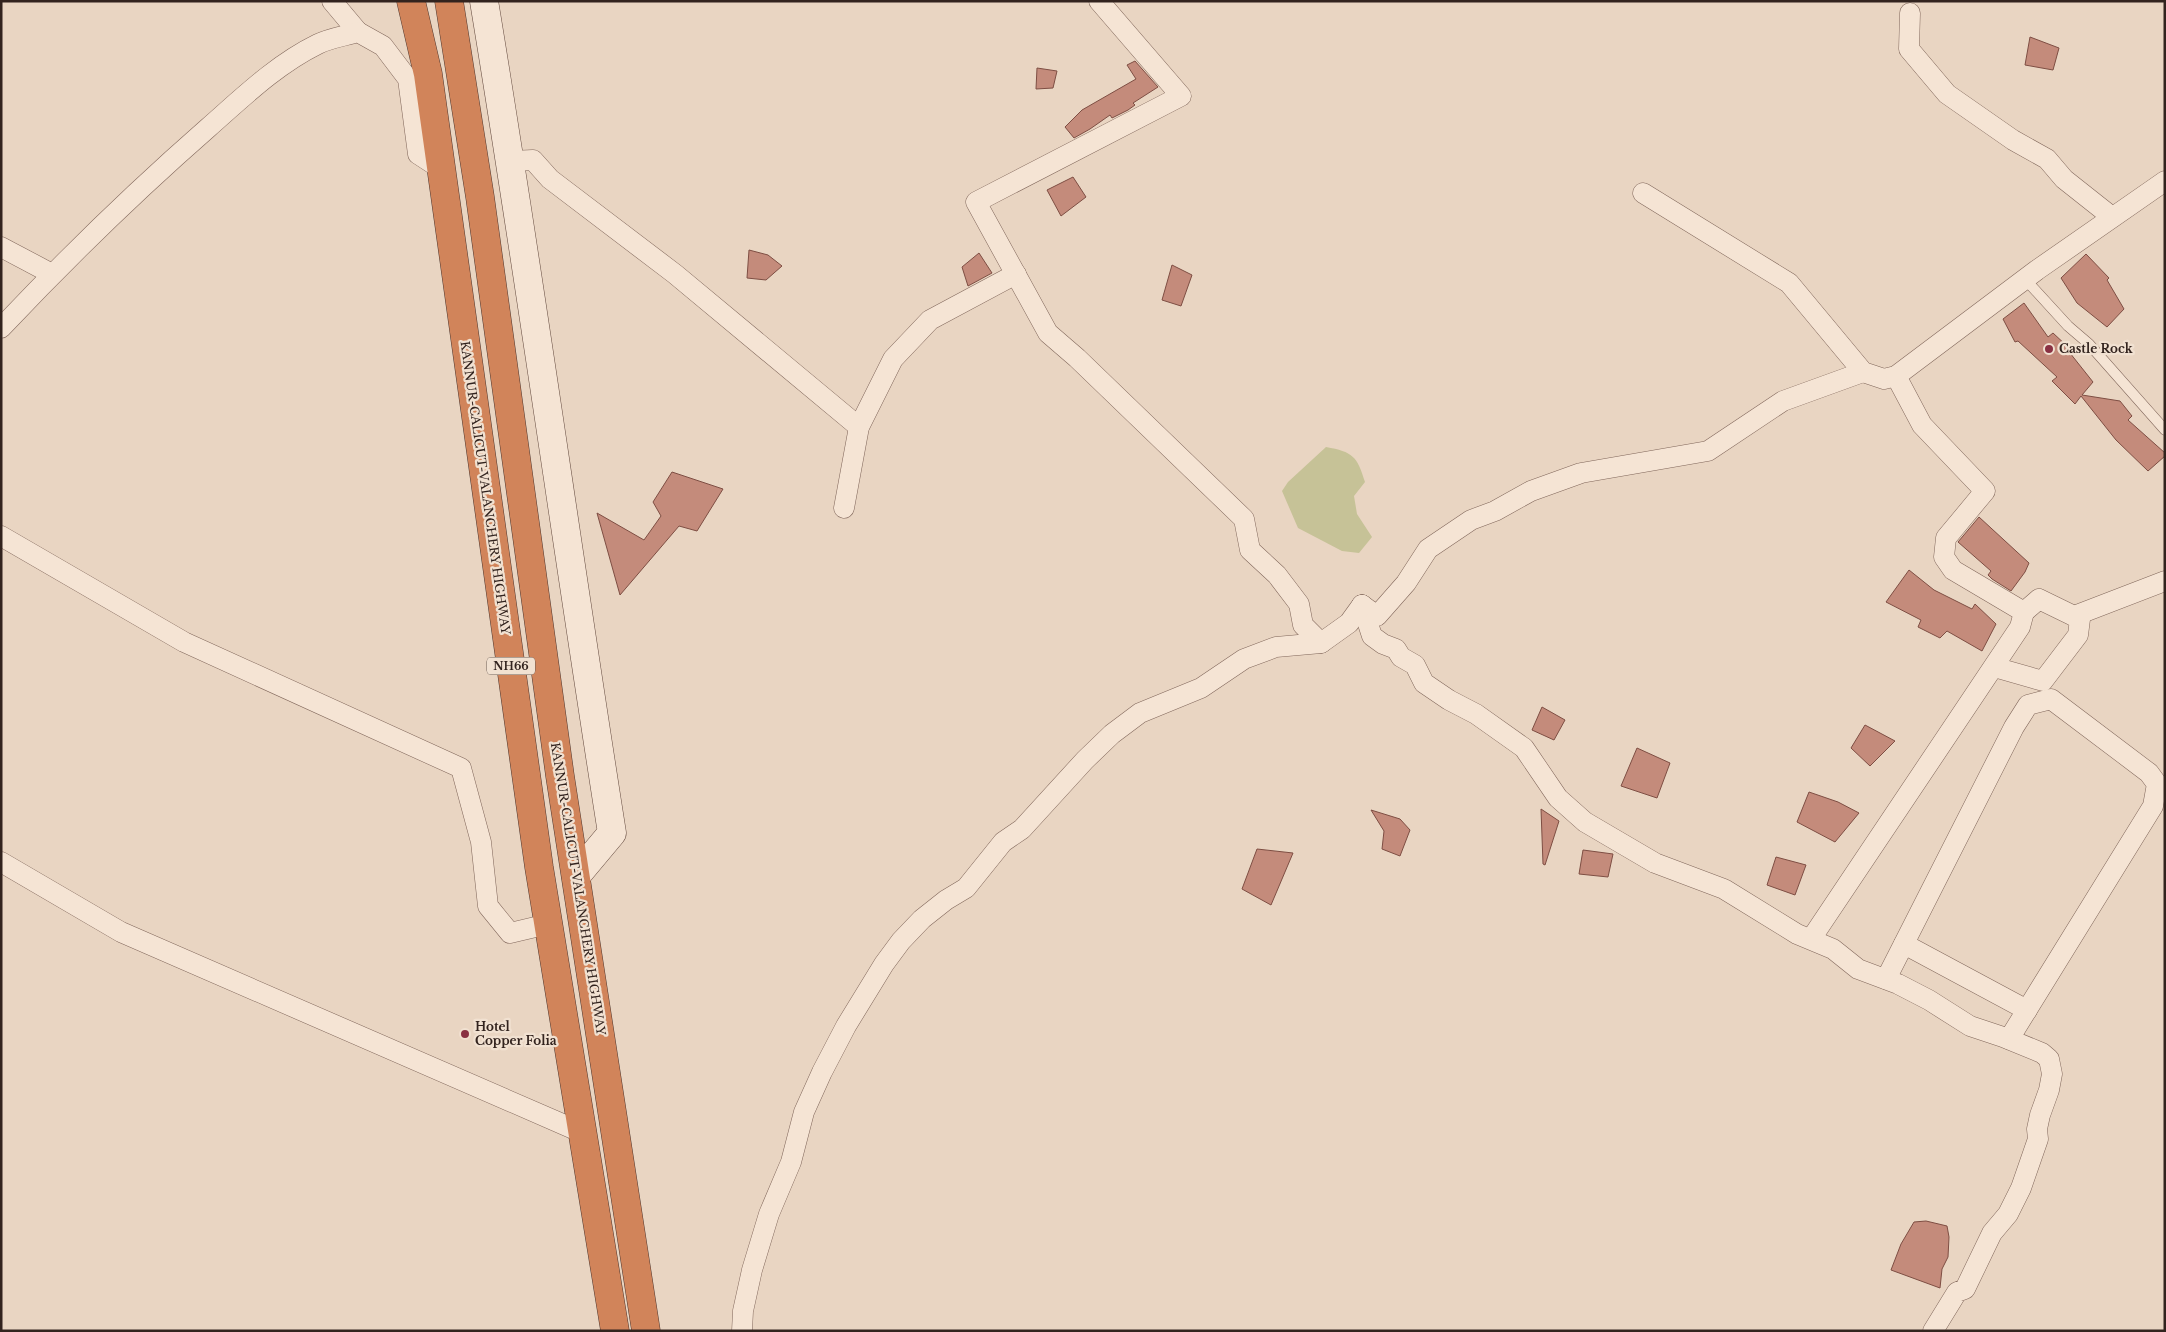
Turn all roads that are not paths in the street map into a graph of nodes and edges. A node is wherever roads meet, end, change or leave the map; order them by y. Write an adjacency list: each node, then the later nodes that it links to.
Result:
1 (332, 1): 7 (street)
2 (411, 1): 9 (highway, KANNUR-CALICUT-VALANCHERY HIGHWAY / NH66)
3 (449, 1): 31 (highway, KANNUR-CALICUT-VALANCHERY HIGHWAY / NH66)
4 (484, 1): 8 (street)
5 (1099, 1): 15 (street)
6 (1910, 14): 12 (street)
7 (358, 32): 9 (street); 14 (street)
8 (511, 161): 20 (street); 31 (street)
9 (441, 169): 32 (highway, KANNUR-CALICUT-VALANCHERY HIGHWAY / NH66)
10 (2165, 181): 12 (street)
11 (1643, 193): 18 (street)
12 (2112, 217): 16 (street)
13 (1, 247): 14 (street)
14 (52, 274): 17 (street)
15 (1016, 274): 20 (street); 28 (street)
16 (2025, 279): 19 (street); 21 (lane)
17 (1, 328)
18 (1863, 372): 19 (street); 25 (street)
19 (1896, 376): 26 (street)
20 (859, 427): 22 (street)
21 (2165, 430)
22 (844, 508)
23 (1, 536): 32 (street)
24 (2165, 581): 27 (street)
25 (1362, 605): 28 (street); 33 (street)
26 (2024, 612): 27 (street); 29 (street)
27 (2074, 616): 29 (street)
28 (1321, 643): 41 (street)
29 (1994, 667): 33 (street)
30 (1, 862): 38 (street)
31 (576, 876): 40 (highway, KANNUR-CALICUT-VALANCHERY HIGHWAY / NH66)
32 (548, 924): 38 (highway, KANNUR-CALICUT-VALANCHERY HIGHWAY / NH66)
33 (1811, 939): 35 (street)
34 (1904, 944): 35 (street); 36 (street); 36 (street)
35 (1886, 979): 37 (street)
36 (2027, 1010): 37 (street)
37 (2009, 1039): 42 (street)
38 (583, 1133): 39 (highway, KANNUR-CALICUT-VALANCHERY HIGHWAY / NH66)
39 (615, 1331)
40 (646, 1331)
41 (742, 1331)
42 (1934, 1331)

